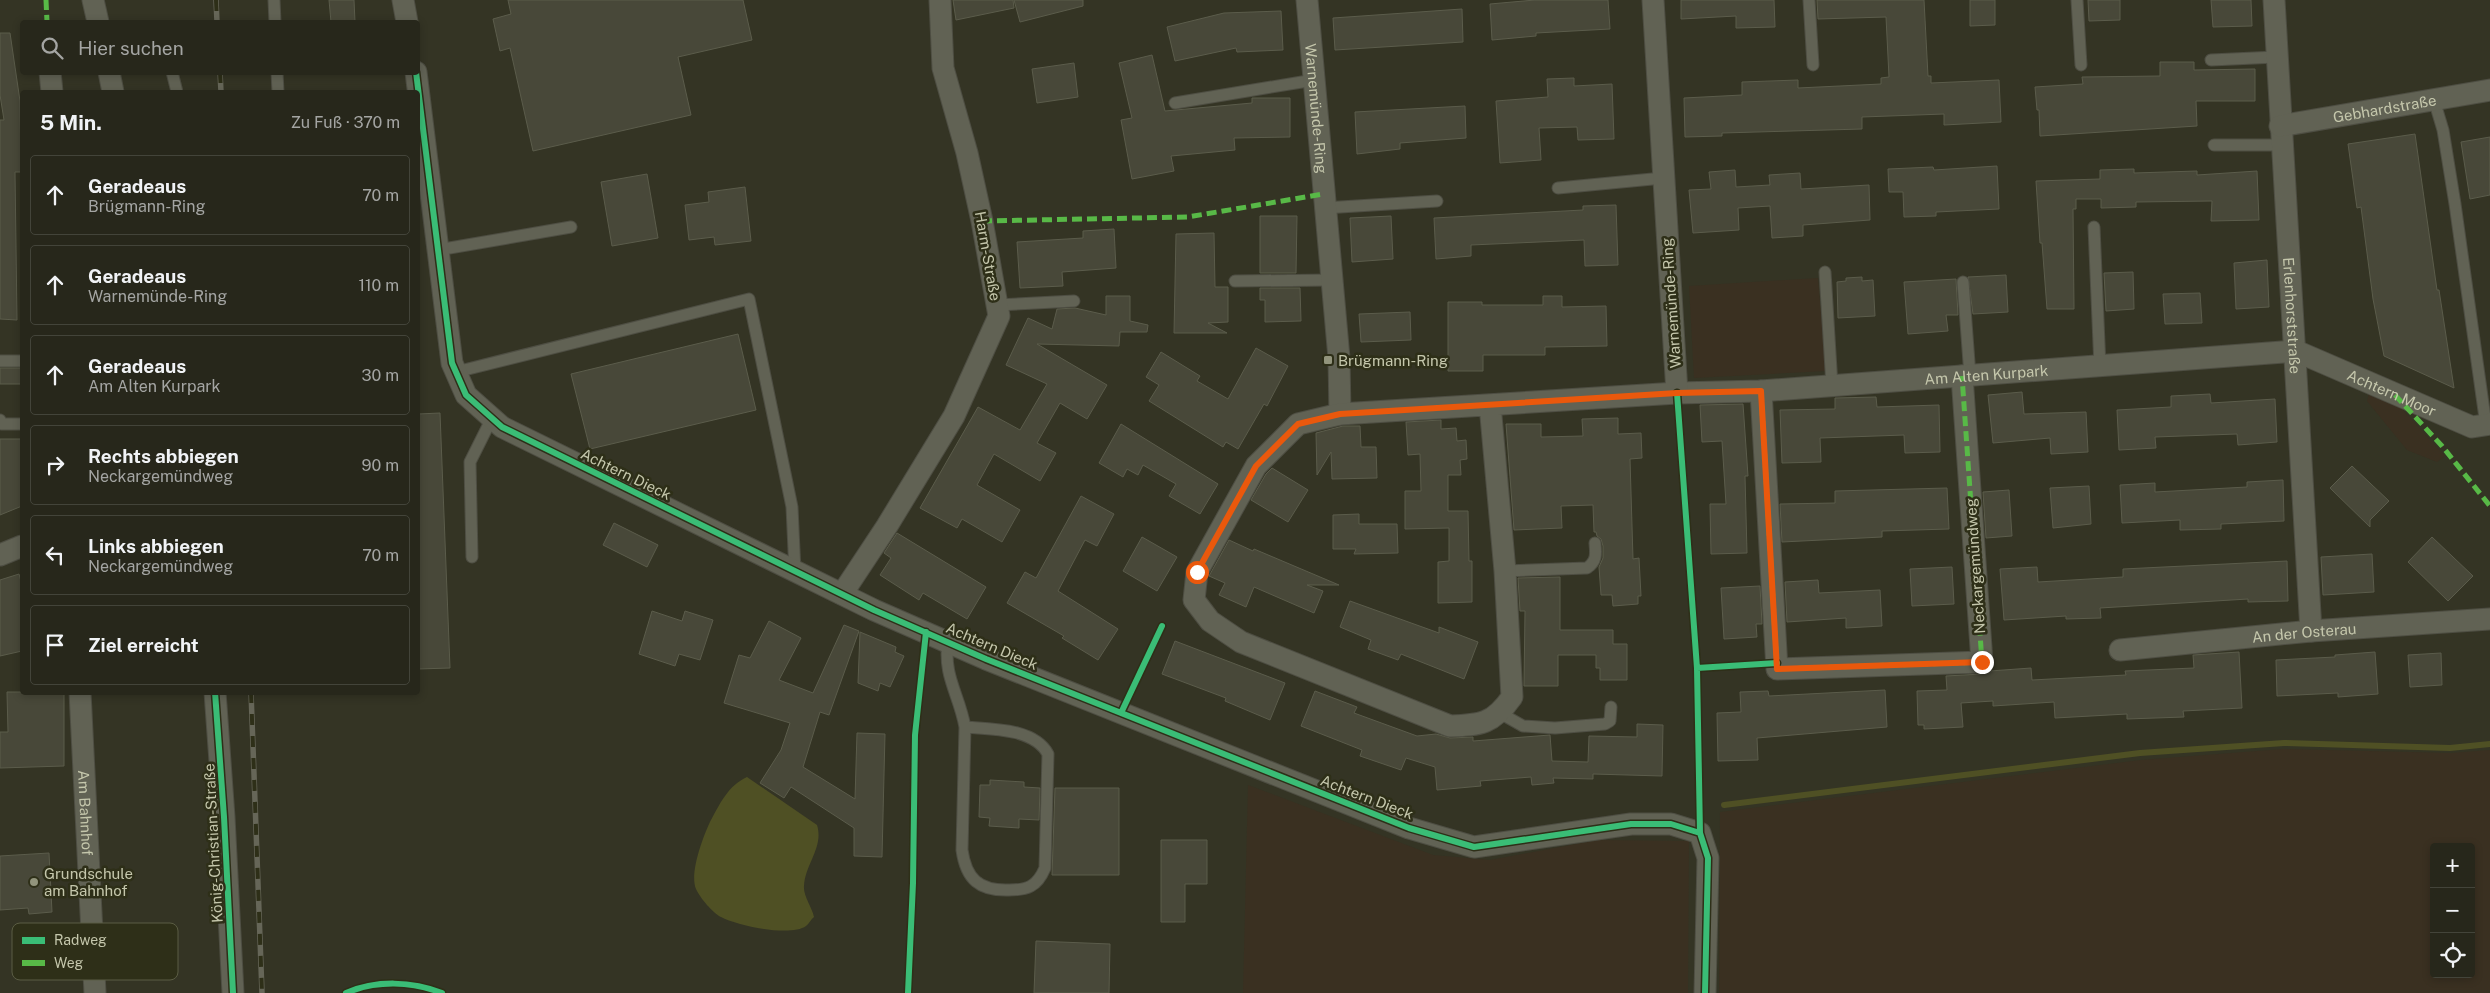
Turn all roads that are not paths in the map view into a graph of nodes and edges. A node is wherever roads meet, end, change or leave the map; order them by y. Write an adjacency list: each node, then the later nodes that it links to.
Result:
1 (93, 0): 10 (street)
2 (274, 0): 11 (lane)
3 (403, 0): 12 (street)
4 (940, 0): 46 (street, Harm-Straße)
5 (1308, 0): 22 (street, Warnemünde-Ring)
6 (1653, 0): 34 (street, Warnemünde-Ring)
7 (1809, 0): 15 (lane)
8 (2077, 0): 16 (lane)
9 (2274, 0): 13 (street, Erlenhorststraße)
10 (98, 20)
11 (275, 20)
12 (407, 20)
13 (2276, 57): 14 (lane); 32 (street, Erlenhorststraße)
14 (2211, 60)
15 (1814, 65)
16 (2081, 65)
17 (50, 75): 23 (street)
18 (110, 75): 24 (street)
19 (173, 75): 25 (lane)
20 (277, 75): 26 (lane)
21 (416, 75): 27 (street, Achtern Dieck)
22 (1314, 80): 30 (lane); 37 (street, Warnemünde-Ring)
23 (52, 90)
24 (113, 90)
25 (176, 90)
26 (278, 90)
27 (418, 90)
28 (2490, 90): 29 (street, Gebhardstraße)
29 (2434, 100): 32 (street, Gebhardstraße); 61 (lane)
30 (1174, 103)
31 (420, 104): 40 (street, Achtern Dieck)
32 (2281, 135): 33 (lane); 47 (street, Erlenhorststraße)
33 (2214, 145)
34 (1664, 178): 35 (lane); 55 (street, Warnemünde-Ring)
35 (1558, 188)
36 (1437, 201): 37 (lane)
37 (1324, 208): 42 (street, Warnemünde-Ring)
38 (572, 227): 40 (lane)
39 (2094, 227): 50 (lane)
40 (438, 250): 51 (street, Achtern Dieck)
41 (1825, 272): 53 (lane)
42 (1331, 280): 43 (lane); 57 (street, Warnemünde-Ring)
43 (1235, 281)
44 (1963, 282): 52 (lane)
45 (1074, 301): 46 (lane)
46 (997, 305): 68 (street, Harm-Straße)
47 (2296, 351): 50 (street, Am Alten Kurpark); 61 (street, Achtern Moor); 70 (street, Erlenhorststraße)
48 (0, 361): 49 (lane)
49 (20, 361)
50 (2100, 366): 52 (street, Am Alten Kurpark)
51 (456, 372): 58 (street, Achtern Dieck); 67 (lane)
52 (1966, 376): 53 (street, Am Alten Kurpark); 54 (street, Neckargemündweg)
53 (1832, 386): 54 (street, Am Alten Kurpark)
54 (1761, 391): 55 (street, Am Alten Kurpark)
55 (1677, 393): 56 (street)
56 (1490, 405): 57 (street); 66 (street)
57 (1340, 414): 76 (street)
58 (492, 418): 65 (lane); 67 (street, Achtern Dieck)
59 (0, 420): 60 (lane)
60 (20, 424)
61 (2488, 424)
62 (1595, 543): 66 (lane)
63 (20, 547): 64 (street)
64 (0, 555)
65 (472, 556)
66 (1505, 571): 76 (street)
67 (794, 572): 68 (street, Achtern Dieck)
68 (842, 594): 71 (street, Achtern Dieck)
69 (2490, 619): 70 (street, An der Osterau)
70 (2311, 631): 72 (street, An der Osterau)
71 (948, 642): 77 (lane); 82 (street, Achtern Dieck)
72 (2120, 650)
73 (80, 695): 78 (street, Am Bahnhof)
74 (215, 695): 81 (street, König-Christian-Straße)
75 (1611, 706): 76 (lane)
76 (1500, 713)
77 (965, 727): 77 (lane)
78 (92, 923)
79 (95, 980): 80 (street, Am Bahnhof)
80 (96, 993)
81 (232, 993)
82 (1706, 993)

